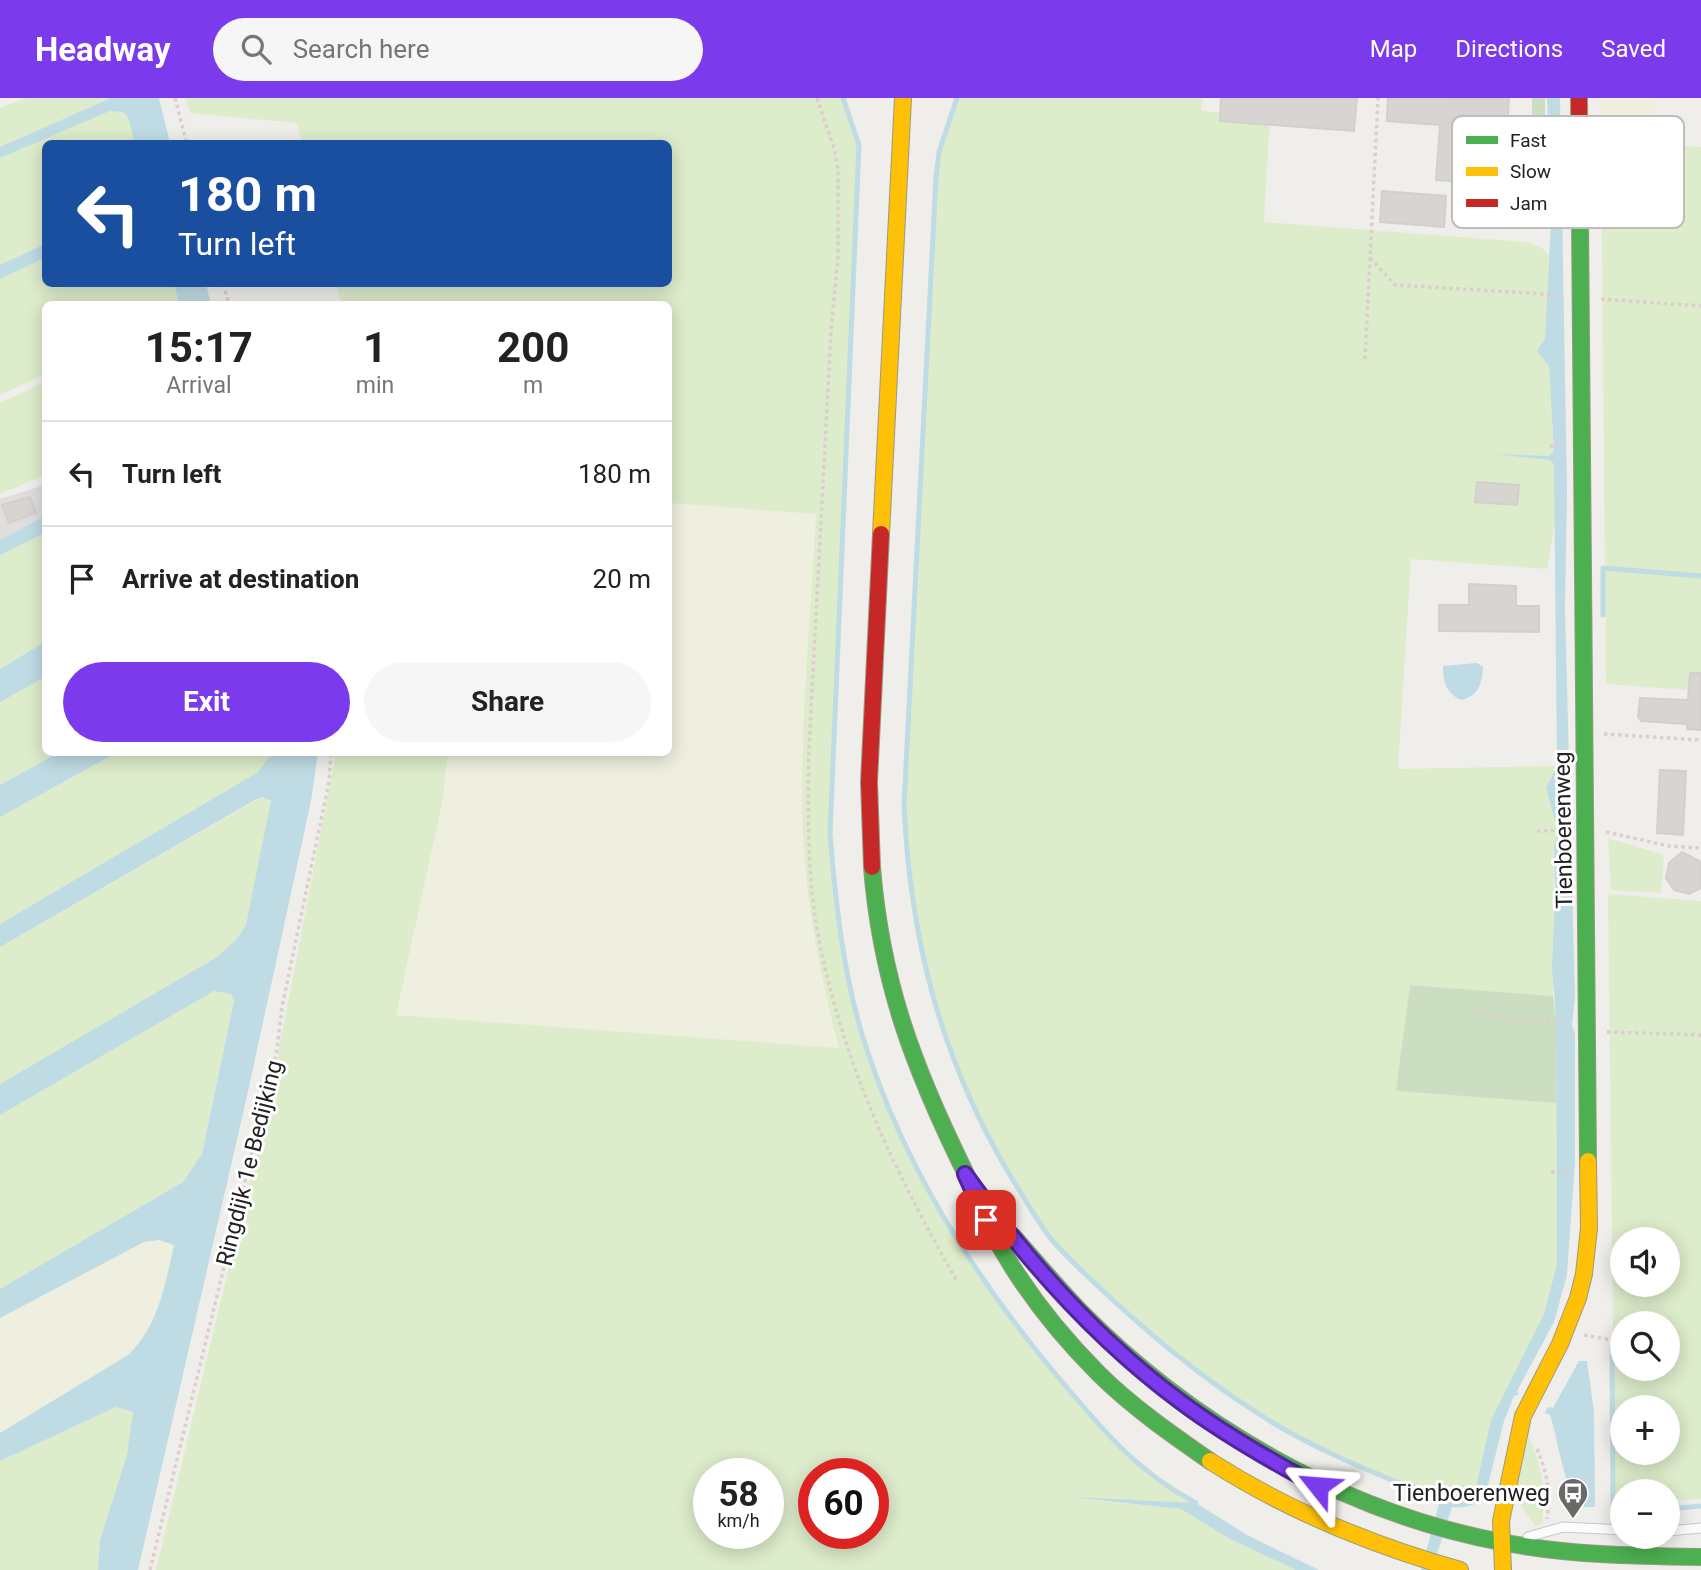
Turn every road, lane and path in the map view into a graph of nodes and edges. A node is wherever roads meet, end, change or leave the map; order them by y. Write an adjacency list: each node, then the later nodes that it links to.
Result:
1 (176, 98): 7 (path)
2 (817, 98): 28 (path)
3 (903, 98): 27 (main road)
4 (1378, 98): 9 (path)
5 (1579, 98): 6 (main road, Tienboerenweg)
6 (1579, 116)
7 (186, 140)
8 (1580, 228): 14 (main road, Tienboerenweg)
9 (1370, 258): 10 (path); 13 (path)
10 (1567, 295)
11 (1612, 301): 12 (path)
12 (1701, 306)
13 (1365, 359)
14 (1584, 733): 15 (path); 17 (main road, Tienboerenweg)
15 (1701, 740)
16 (331, 756): 38 (path, Ringdijk 1e Bedijking)
17 (1586, 829): 20 (path); 23 (main road, Tienboerenweg)
18 (1537, 831): 19 (path)
19 (1556, 831)
20 (1701, 848)
21 (1477, 1011): 22 (path)
22 (1572, 1020)
23 (1587, 1032): 24 (path); 31 (main road, Tienboerenweg)
24 (1701, 1035)
25 (1578, 1171): 26 (path)
26 (1551, 1172)
27 (965, 1174): 36 (main road); 39 (main road)
28 (957, 1281)
29 (1605, 1341): 30 (path)
30 (1610, 1341)
31 (1523, 1416): 34 (path); 36 (main road, Tienboerenweg)
32 (1701, 1528): 35 (lane)
33 (1610, 1529): 34 (lane)
34 (1546, 1530): 36 (lane)
35 (1680, 1530)
36 (1503, 1546): 37 (main road); 40 (main road); 41 (main road, Tienboerenweg)
37 (1701, 1558)
38 (150, 1570)
39 (1460, 1570)
40 (1490, 1570)
41 (1503, 1570)

